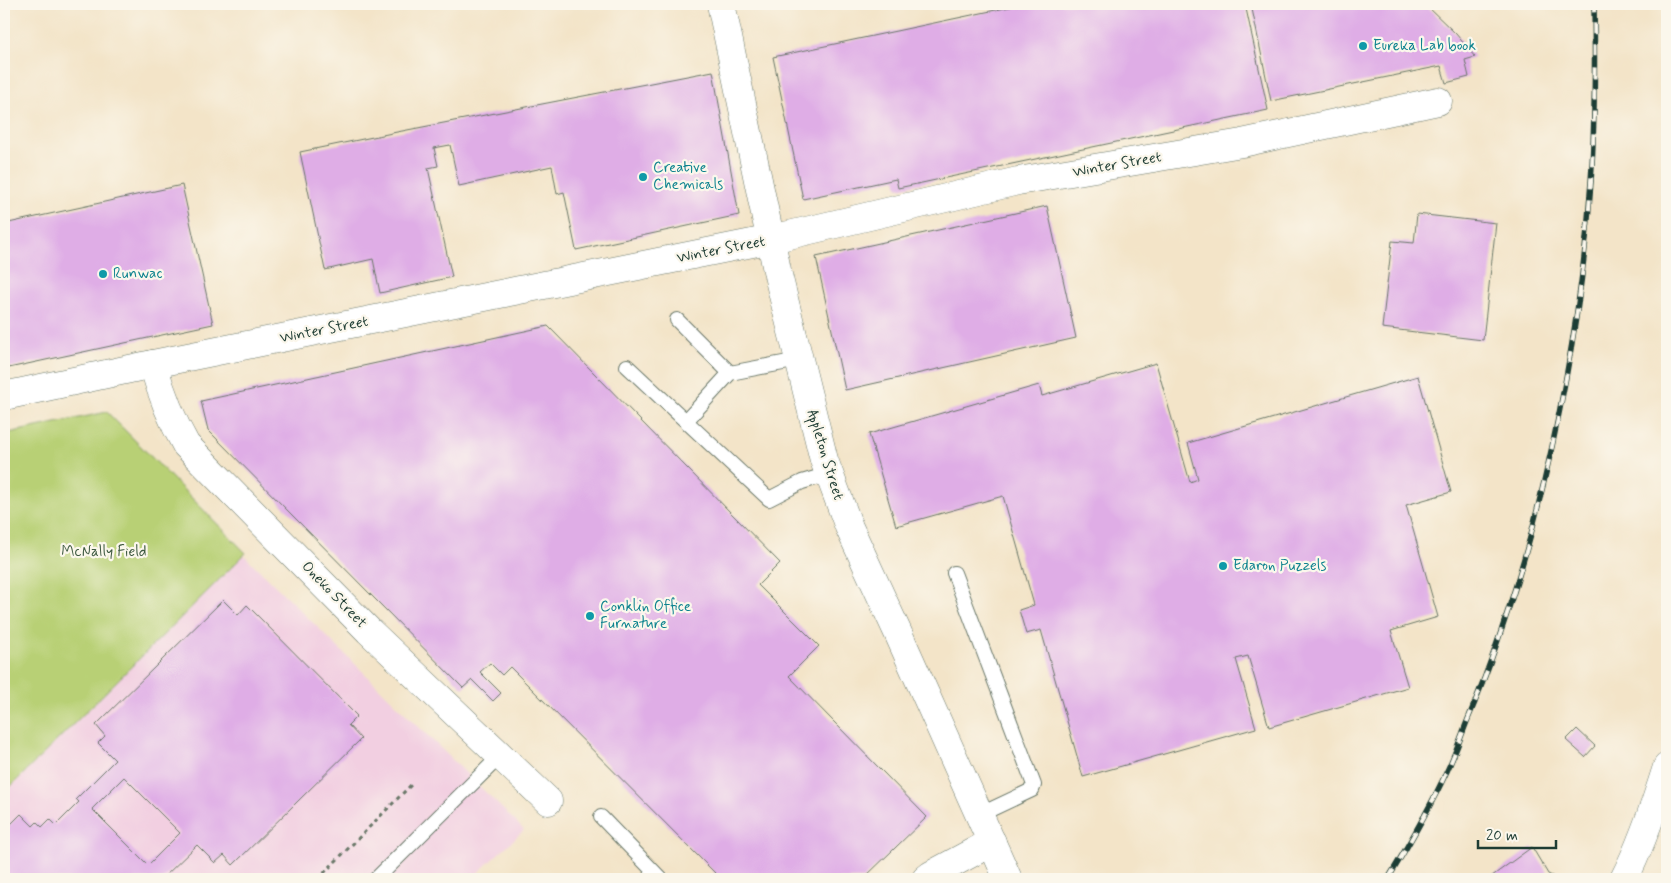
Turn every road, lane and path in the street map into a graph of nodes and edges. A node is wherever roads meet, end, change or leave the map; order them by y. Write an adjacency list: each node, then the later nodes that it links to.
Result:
1 (721, 4): 3 (street, Appleton Street)
2 (1438, 101): 3 (street, Winter Street)
3 (772, 239): 5 (street, Appleton Street); 6 (street, Winter Street)
4 (678, 320): 8 (lane)
5 (799, 360): 8 (lane); 11 (street, Appleton Street)
6 (153, 364): 9 (street, Winter Street); 13 (street, Oneko Street)
7 (627, 366): 10 (lane)
8 (730, 373): 10 (lane)
9 (4, 396)
10 (686, 421): 11 (lane)
11 (829, 474): 17 (street, Appleton Street)
12 (954, 573): 17 (lane)
13 (500, 756): 16 (street, Oneko Street); 21 (lane)
14 (1666, 774): 25 (street)
15 (411, 785): 20 (path)
16 (548, 801)
17 (980, 815): 19 (street, Appleton Street)
18 (601, 817): 22 (lane)
19 (992, 842): 23 (street); 24 (street, Appleton Street)
20 (318, 879)
21 (376, 879)
22 (661, 879)
23 (926, 879)
24 (1008, 879)
25 (1624, 879)

